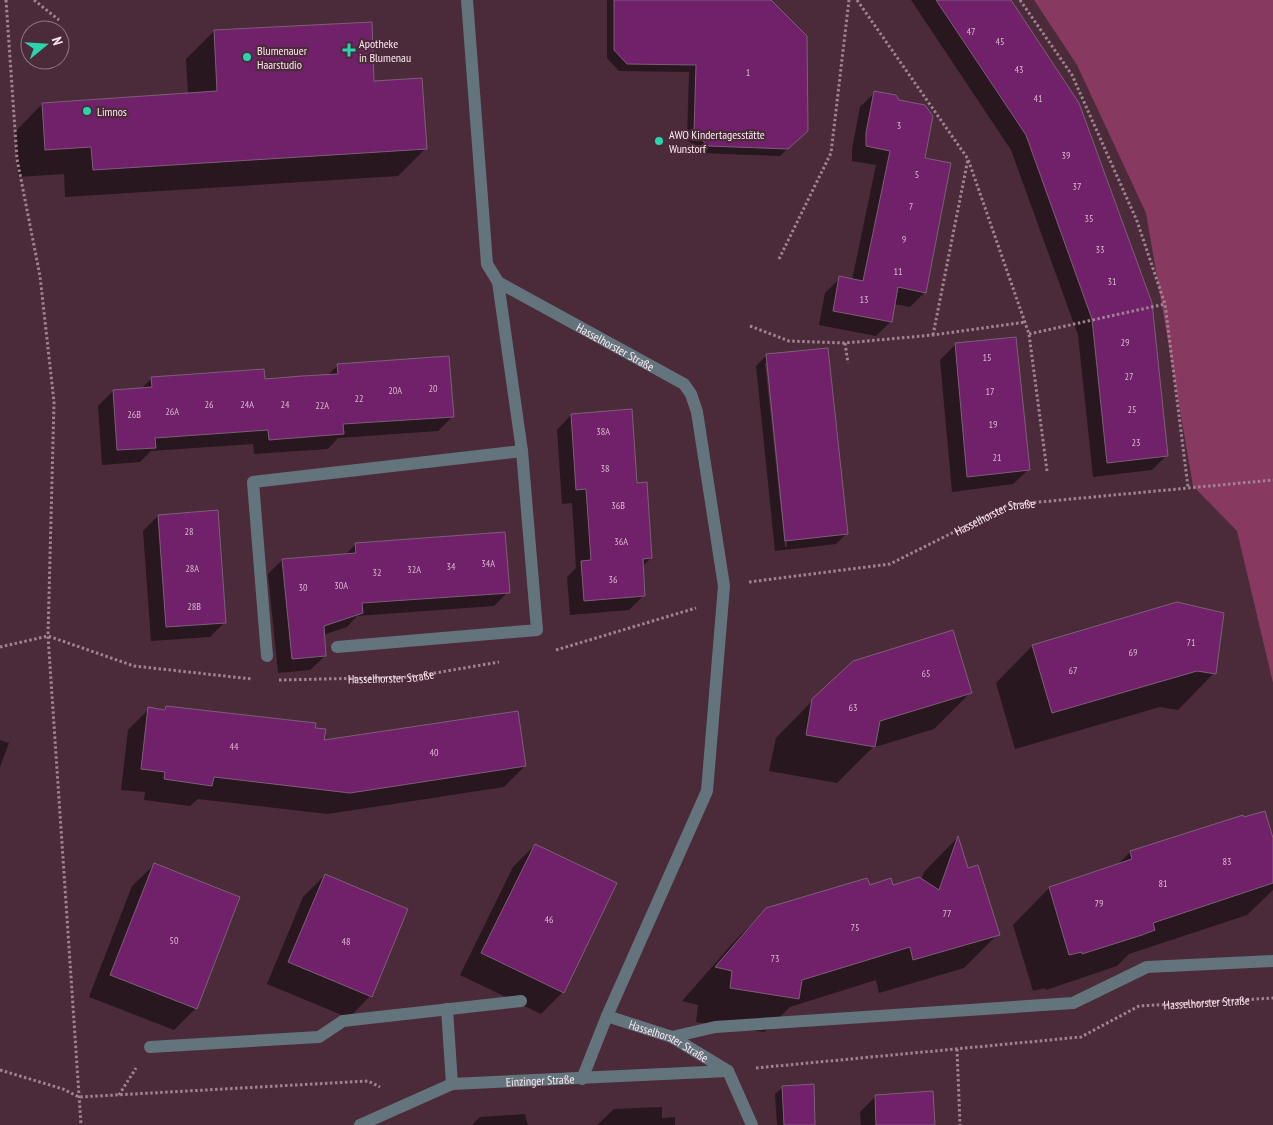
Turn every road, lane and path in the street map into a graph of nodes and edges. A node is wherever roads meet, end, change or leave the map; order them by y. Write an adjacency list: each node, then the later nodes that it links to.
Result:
1 (6, 0): 23 (path)
2 (34, 0): 7 (path)
3 (467, 0): 10 (street)
4 (849, 0): 9 (path)
5 (857, 0): 8 (path)
6 (1020, 0): 11 (path)
7 (59, 20)
8 (968, 159): 12 (path); 15 (path)
9 (780, 259)
10 (498, 282): 18 (street); 22 (street, Hasselhorster Straße)
11 (1165, 304): 14 (path); 21 (path)
12 (1026, 322): 14 (path); 15 (path)
13 (750, 326): 16 (path)
14 (1029, 334): 19 (path)
15 (933, 335): 16 (path)
16 (845, 343): 17 (path)
17 (848, 363)
18 (522, 451): 24 (street); 27 (street)
19 (1047, 471)
20 (1273, 480): 21 (path, Hasselhorster Straße)
21 (1188, 487): 22 (path, Hasselhorster Straße)
22 (724, 586): 26 (path); 35 (street, Hasselhorster Straße)
23 (48, 636): 25 (path); 29 (path); 44 (path)
24 (337, 647)
25 (0, 648)
26 (547, 653)
27 (267, 656)
28 (509, 660): 30 (path, Hasselhorster Straße)
29 (259, 679)
30 (278, 680)
31 (1273, 960): 36 (street)
32 (1273, 998): 38 (path, Hasselhorster Straße)
33 (521, 1001): 34 (street)
34 (447, 1009): 37 (street); 42 (street)
35 (607, 1016): 36 (street, Hasselhorster Straße); 41 (street, Hasselhorster Straße)
36 (672, 1037): 40 (street, Hasselhorster Straße)
37 (150, 1047): 43 (path)
38 (957, 1049): 40 (path); 49 (path)
39 (0, 1070): 44 (path)
40 (728, 1071): 41 (street, Einzinger Straße); 48 (street)
41 (582, 1079): 42 (street, Einzinger Straße)
42 (452, 1084): 45 (street, Einzinger Straße)
43 (119, 1095): 44 (path); 45 (path)
44 (80, 1097): 46 (path)
45 (411, 1102): 47 (street, Einzinger Straße)
46 (81, 1125)
47 (360, 1125)
48 (752, 1125)
49 (960, 1125)

